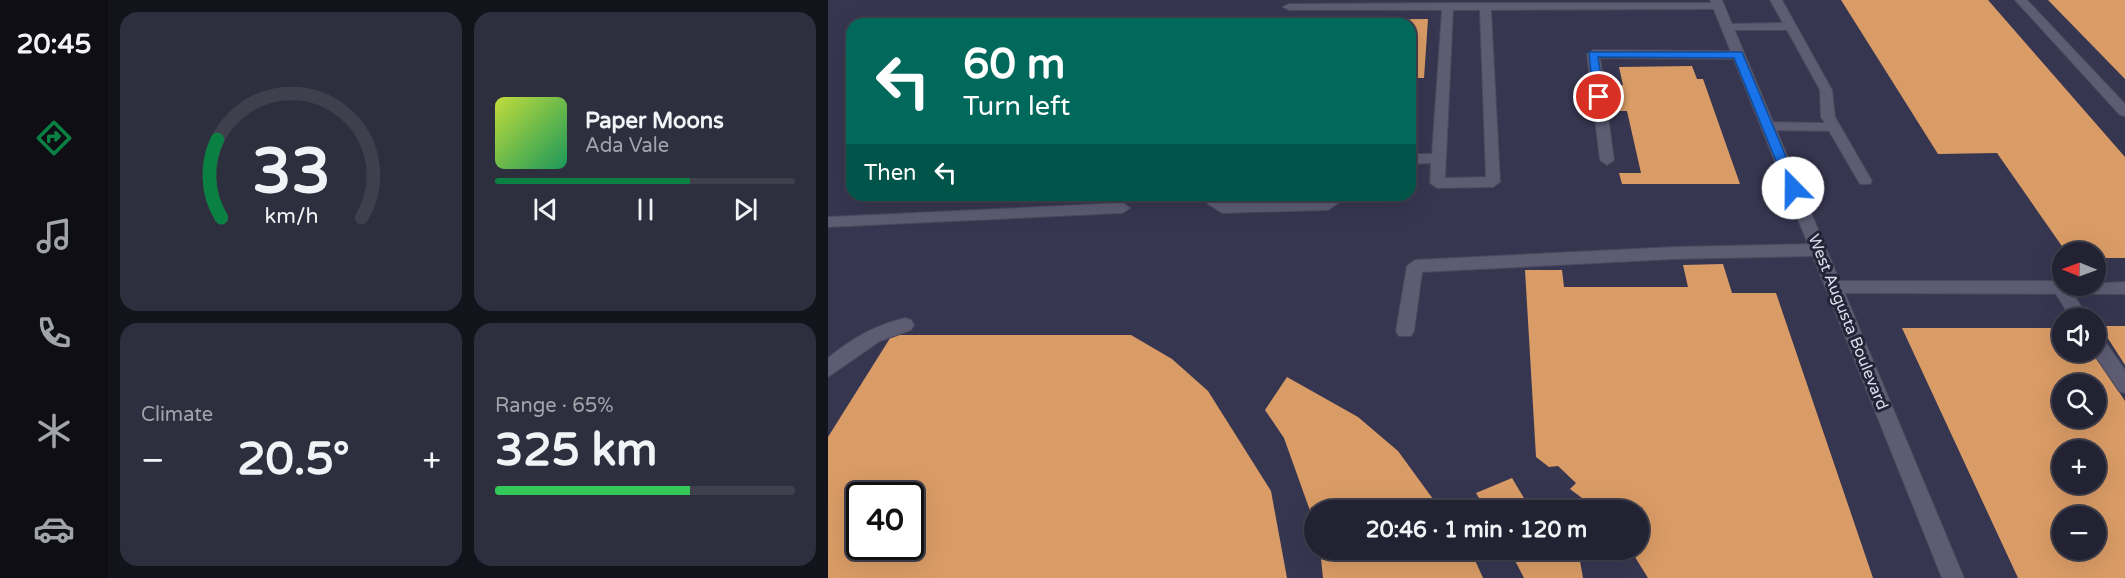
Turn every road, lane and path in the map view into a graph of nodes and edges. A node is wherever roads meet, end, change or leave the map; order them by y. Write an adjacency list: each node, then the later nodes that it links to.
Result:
1 (1776, 0): 7 (street)
2 (2021, 0): 10 (street)
3 (1717, 3): 5 (street); 8 (street, West Augusta Boulevard)
4 (1448, 6): 5 (street); 6 (street); 13 (street)
5 (1485, 6): 13 (street)
6 (1289, 7)
7 (1791, 26): 8 (street); 12 (street)
8 (1727, 27): 9 (street, West Augusta Boulevard)
9 (1738, 55): 11 (street, West Augusta Boulevard); 15 (street)
10 (2125, 112)
11 (1768, 126): 12 (street); 21 (street, West Augusta Boulevard)
12 (1834, 127): 16 (street)
13 (1439, 158): 14 (street)
14 (1416, 159)
15 (1607, 160)
16 (1865, 181)
17 (1214, 201): 18 (street)
18 (1334, 201)
19 (1123, 208): 20 (street)
20 (828, 222)
21 (1818, 250): 22 (street, West Augusta Boulevard); 27 (street)
22 (1834, 287): 23 (street); 31 (street, West Augusta Boulevard)
23 (2052, 288)
24 (2106, 288): 25 (street)
25 (2125, 288)
26 (905, 325): 29 (street)
27 (1405, 331)
28 (2106, 357): 30 (street)
29 (828, 369)
30 (2125, 386)
31 (1953, 578)

